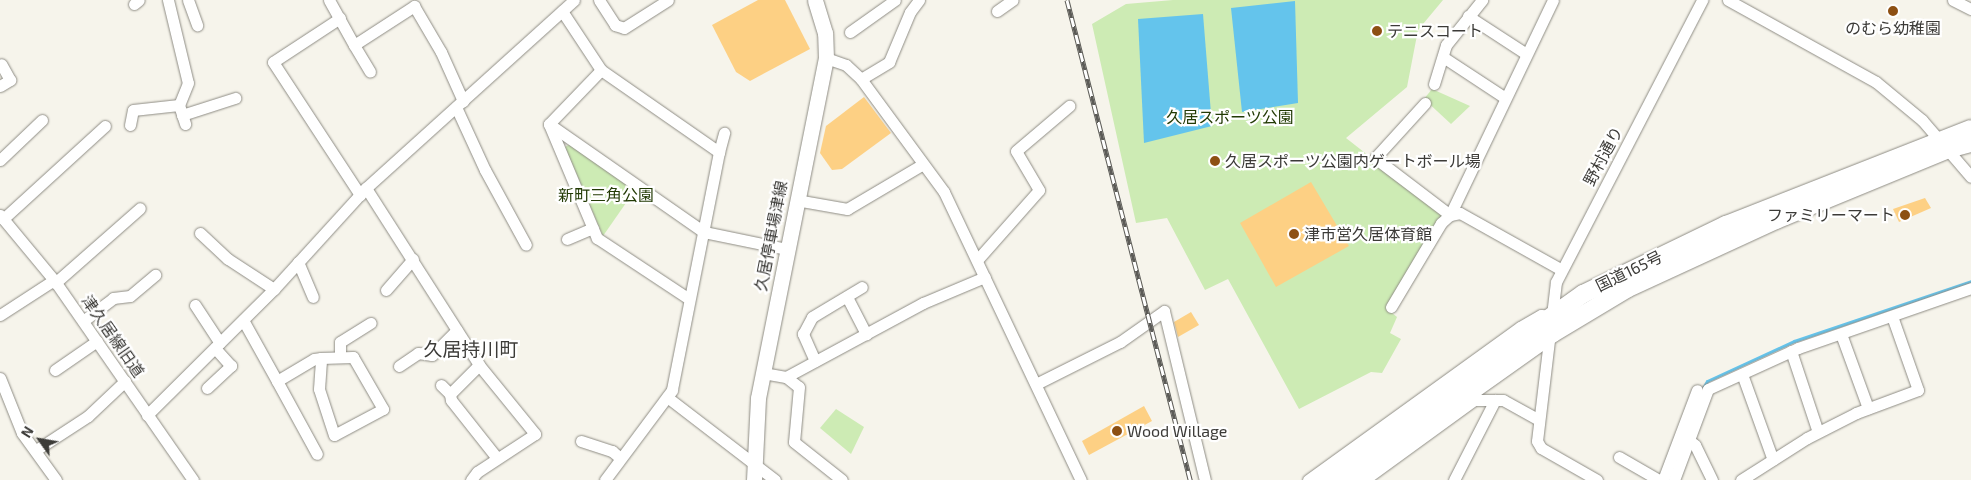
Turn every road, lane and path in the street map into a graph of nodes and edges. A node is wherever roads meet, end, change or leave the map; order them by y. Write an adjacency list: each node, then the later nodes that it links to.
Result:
1 (168, 0): 40 (street)
2 (188, 0): 23 (street)
3 (329, 0): 22 (street)
4 (574, 0): 18 (street)
5 (599, 0): 6 (street)
6 (668, 0)
7 (815, 0): 28 (main road, 久居停車場津線)
8 (896, 0): 20 (street); 24 (street)
9 (919, 0): 20 (street)
10 (1013, 0): 19 (street)
11 (1482, 0): 21 (street)
12 (1554, 0): 26 (street)
13 (1702, 0): 67 (street, 野村通り)
14 (1728, 0): 47 (street)
15 (1953, 0): 17 (street)
16 (412, 3): 25 (street); 37 (street)
17 (1971, 8)
18 (562, 11): 30 (street); 37 (street)
19 (997, 11)
20 (910, 12): 32 (street)
21 (1468, 16): 26 (street); 27 (street)
22 (340, 18): 25 (street); 53 (street)
23 (197, 24)
24 (850, 32)
25 (354, 45): 31 (street)
26 (1525, 54): 35 (street)
27 (1443, 57): 33 (street); 35 (street)
28 (826, 58): 32 (street); 54 (main road, 久居停車場津線)
29 (1, 64): 34 (street)
30 (602, 70): 43 (street); 49 (street)
31 (370, 72)
32 (861, 79): 51 (street)
33 (1434, 84)
34 (0, 86)
35 (1504, 96): 56 (street)
36 (235, 98): 40 (street)
37 (460, 104): 53 (street); 62 (street)
38 (1425, 104): 56 (street)
39 (1069, 106): 65 (street)
40 (182, 115): 42 (street)
41 (42, 120): 50 (street)
42 (130, 124)
43 (549, 124): 58 (street); 59 (street)
44 (105, 126): 57 (street)
45 (1971, 129): 47 (highway, 国道165号)
46 (724, 133): 49 (street)
47 (1944, 144): 48 (highway, 国道165号); 52 (street); 85 (highway, 国道165号)
48 (1971, 144)
49 (719, 152): 59 (street)
50 (0, 160)
51 (923, 164): 54 (street); 65 (street)
52 (1971, 177)
53 (363, 192): 64 (street); 66 (street)
54 (796, 200): 63 (main road, 久居停車場津線)
55 (140, 208): 70 (street)
56 (1450, 215): 67 (street); 79 (street)
57 (1, 217): 70 (street, 津久居線旧道)
58 (593, 228): 61 (street); 77 (street)
59 (704, 232): 63 (street); 77 (street)
60 (200, 234): 73 (street)
61 (567, 238)
62 (526, 245)
63 (787, 249): 98 (main road, 久居停車場津線)
64 (413, 259): 74 (street); 86 (street)
65 (978, 259): 69 (street)
66 (298, 262): 73 (street); 76 (street)
67 (1560, 269): 85 (street, 野村通り)
68 (155, 275): 83 (street)
69 (985, 276): 87 (street); 105 (street)
70 (55, 282): 80 (street); 83 (street, 津久居線旧道)
71 (862, 287): 75 (street)
72 (1971, 288): 81 (street)
73 (274, 289): 82 (street)
74 (386, 290)
75 (847, 296): 87 (street); 94 (street)
76 (313, 298)
77 (689, 299): 109 (street)
78 (195, 305): 90 (street)
79 (1391, 308)
80 (0, 315)
81 (1892, 316): 88 (street); 112 (street)
82 (243, 320): 90 (street); 103 (street)
83 (83, 322): 89 (street, 津久居線旧道)
84 (371, 323): 92 (street)
85 (1553, 325): 111 (highway, 国道165号); 114 (street, 野村通り); 135 (street)
86 (456, 330): 95 (street); 96 (street)
87 (866, 334): 94 (street)
88 (1841, 334): 91 (street); 112 (street)
89 (97, 341): 97 (street); 102 (street, 津久居線旧道)
90 (218, 346): 106 (street); 113 (street)
91 (1791, 351): 99 (street); 115 (street)
92 (340, 357): 93 (street); 93 (street)
93 (321, 358): 103 (street)
94 (815, 361): 100 (street)
95 (478, 365): 108 (street); 121 (street)
96 (399, 366)
97 (55, 370)
98 (762, 373): 100 (street); 124 (main road, 久居停車場津線)
99 (1742, 374): 116 (street); 123 (street)
100 (786, 377): 132 (street)
101 (0, 378): 118 (street)
102 (125, 381): 113 (street, 津久居線旧道); 118 (street)
103 (277, 381): 119 (street)
104 (441, 384): 108 (street)
105 (1036, 384): 133 (street); 134 (street)
106 (206, 388)
107 (1697, 390): 142 (street)
108 (450, 394): 121 (street)
109 (667, 397): 122 (street); 124 (street)
110 (1495, 400): 114 (street); 138 (street); 139 (street)
111 (1435, 408): 136 (highway, 国道165号); 137 (highway, 国道165号)
112 (1868, 408): 115 (street)
113 (148, 414): 127 (street, 津久居線旧道)
114 (1537, 419): 125 (street, 野村通り)
115 (1818, 432): 123 (street)
116 (1689, 440): 143 (street); 144 (street)
117 (581, 441): 122 (street)
118 (36, 450): 126 (street)
119 (317, 454)
120 (1619, 457): 141 (street)
121 (497, 458): 128 (street)
122 (620, 458): 129 (street)
123 (1773, 460): 145 (street)
124 (754, 464): 130 (main road, 久居停車場津線); 131 (street)
125 (1581, 476): 140 (street)
126 (56, 480)
127 (193, 480)
128 (471, 480)
129 (605, 480)
130 (754, 480)
131 (775, 480)
132 (842, 480)
133 (1081, 480)
134 (1206, 480)
135 (1308, 480)
136 (1323, 480)
137 (1346, 480)
138 (1364, 480)
139 (1454, 480)
140 (1597, 480)
141 (1659, 480)
142 (1663, 480)
143 (1674, 480)
144 (1712, 480)
145 (1741, 480)

